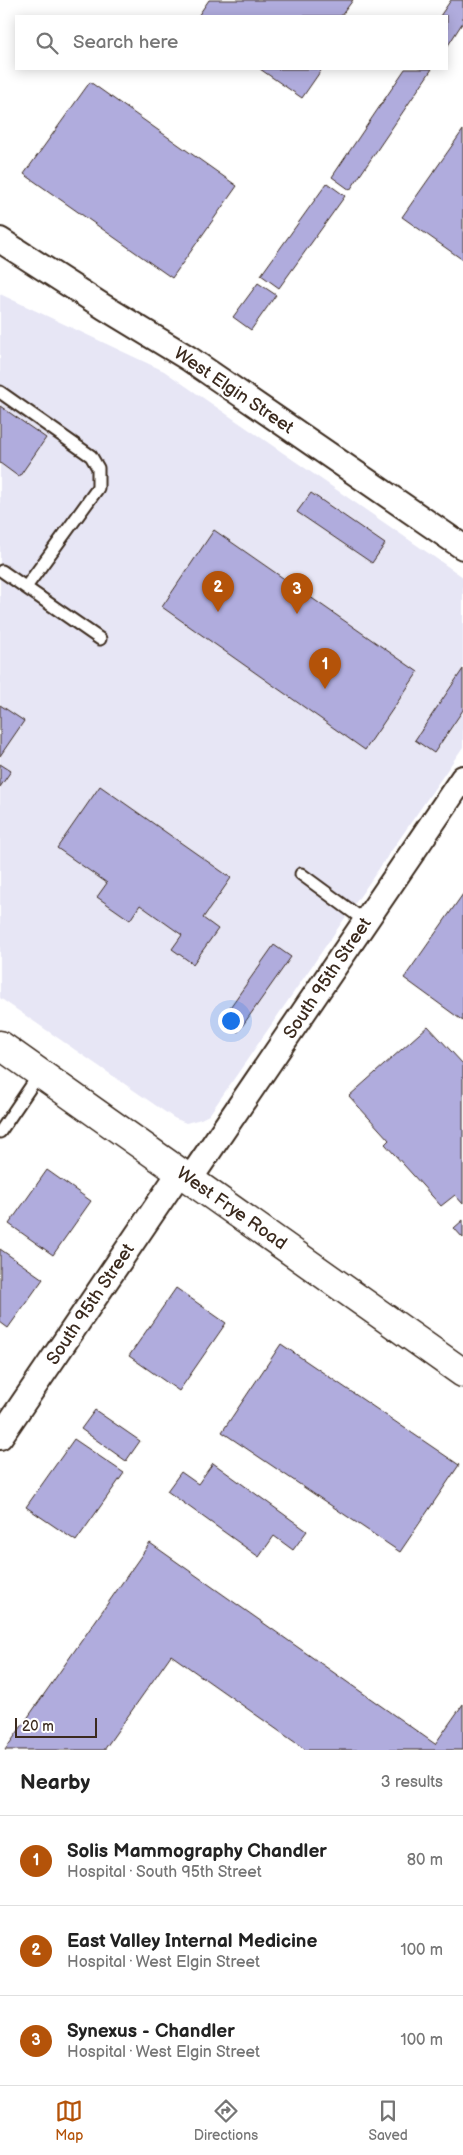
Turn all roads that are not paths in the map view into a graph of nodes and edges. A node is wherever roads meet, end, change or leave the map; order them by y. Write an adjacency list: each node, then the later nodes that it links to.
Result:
1 (0, 240): 3 (street, West Elgin Street)
2 (0, 392): 5 (lane)
3 (463, 547)
4 (2, 571): 5 (lane)
5 (26, 587): 6 (lane)
6 (100, 639)
7 (463, 778): 9 (street, South 95th Street)
8 (301, 874): 9 (lane)
9 (365, 922): 13 (street, South 95th Street)
10 (0, 1045): 11 (street, West Frye Road)
11 (40, 1073): 12 (lane); 13 (street, West Frye Road)
12 (0, 1132)
13 (185, 1175): 14 (street, West Frye Road); 15 (street, South 95th Street)
14 (463, 1373)
15 (0, 1437)

